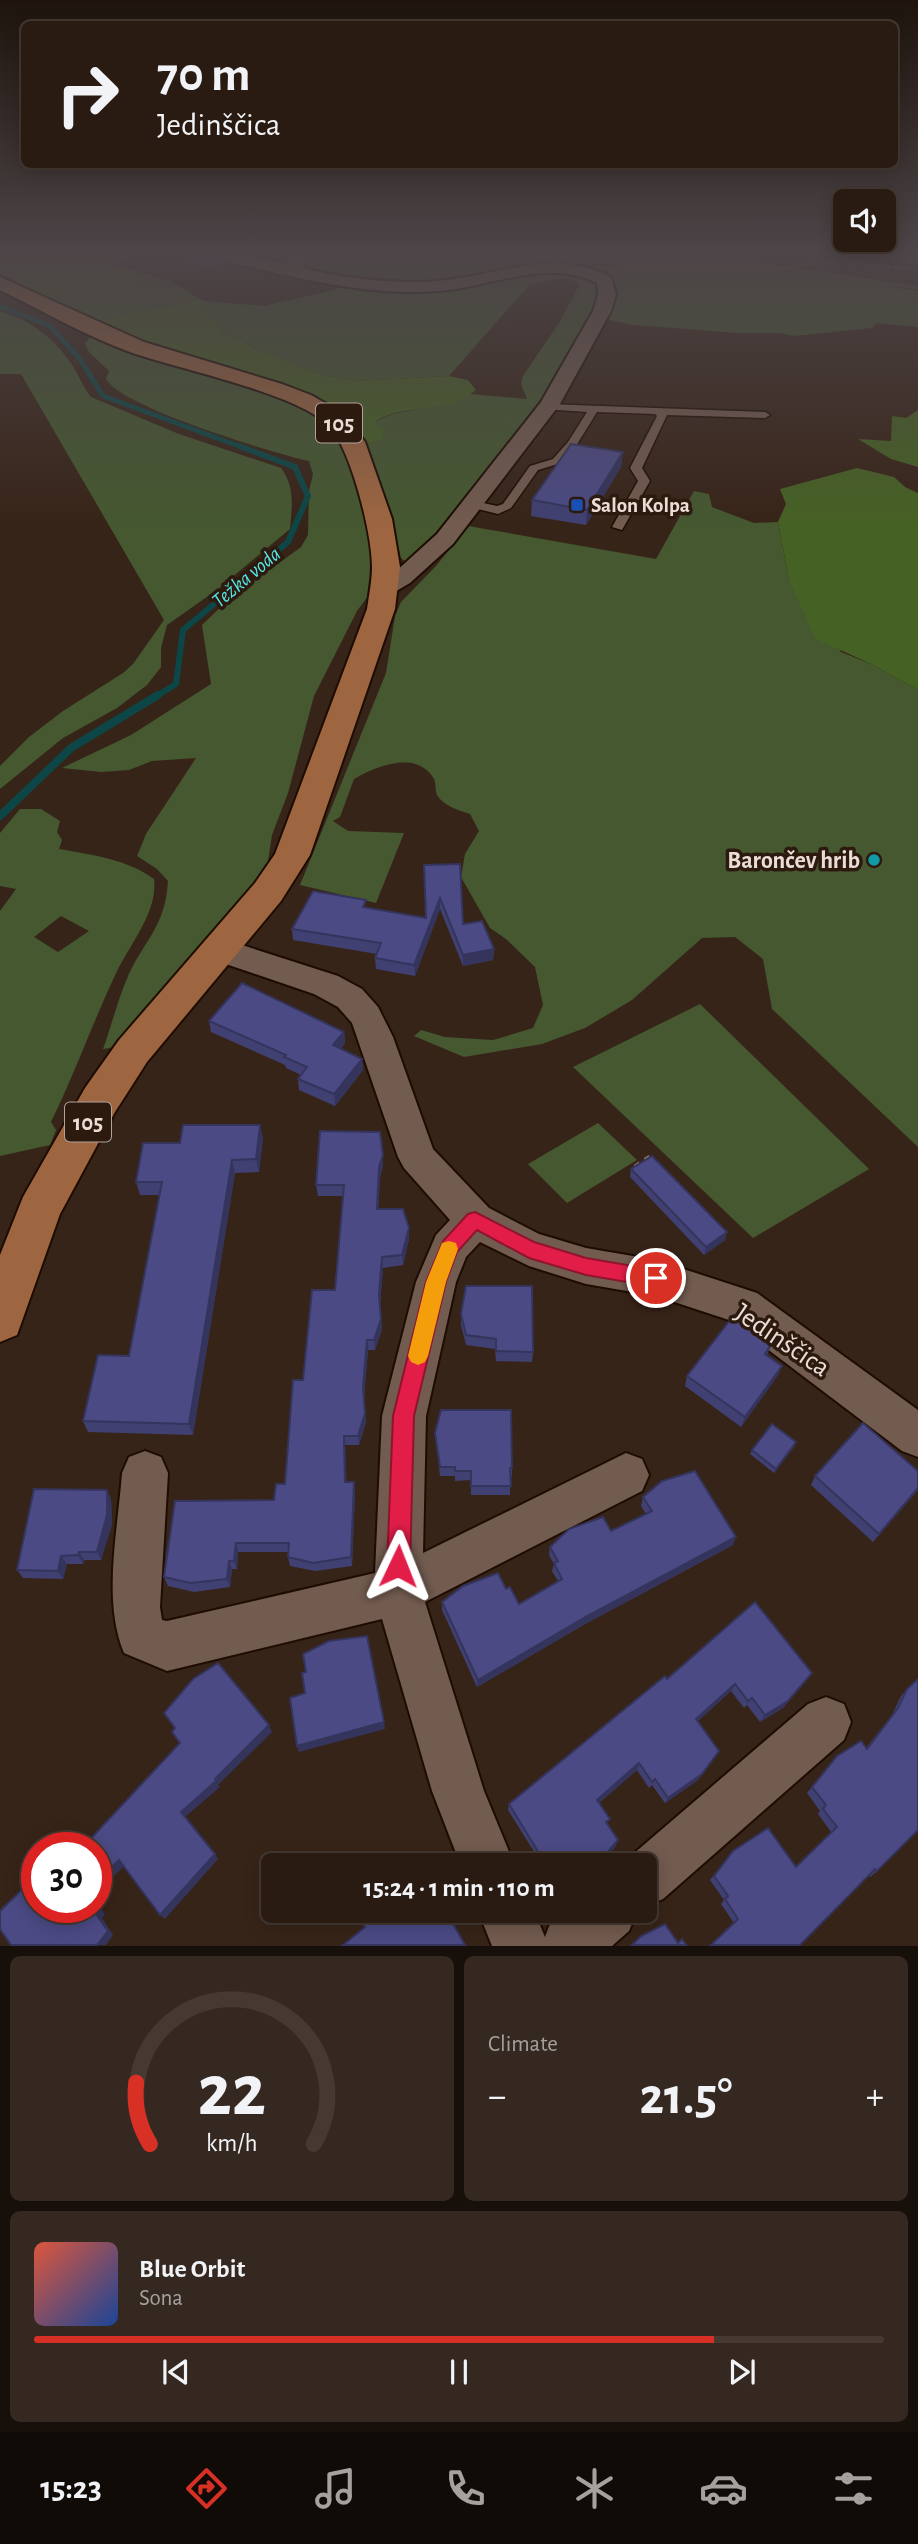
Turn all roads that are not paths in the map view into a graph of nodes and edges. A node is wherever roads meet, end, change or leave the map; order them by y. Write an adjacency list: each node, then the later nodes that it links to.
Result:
1 (129, 344): 9 (main road, 105)
2 (584, 344): 3 (street)
3 (548, 407): 4 (lane); 7 (street)
4 (594, 408): 5 (lane); 7 (lane)
5 (657, 411): 6 (lane); 8 (lane)
6 (765, 415)
7 (474, 505): 9 (street)
8 (618, 527)
9 (384, 588): 10 (main road, 105)
10 (220, 950): 11 (street, Jedinščica); 12 (main road, 105)
11 (475, 1220): 13 (street, Jedinščica); 16 (street)
12 (0, 1320)
13 (918, 1436)
14 (145, 1473): 16 (street)
15 (626, 1475): 16 (street)
16 (398, 1591): 18 (street)
17 (826, 1722): 19 (street)
18 (483, 1853)
19 (657, 1869)
20 (511, 1923): 22 (street)
21 (595, 1923): 23 (street)
22 (520, 1945)
23 (569, 1945)

